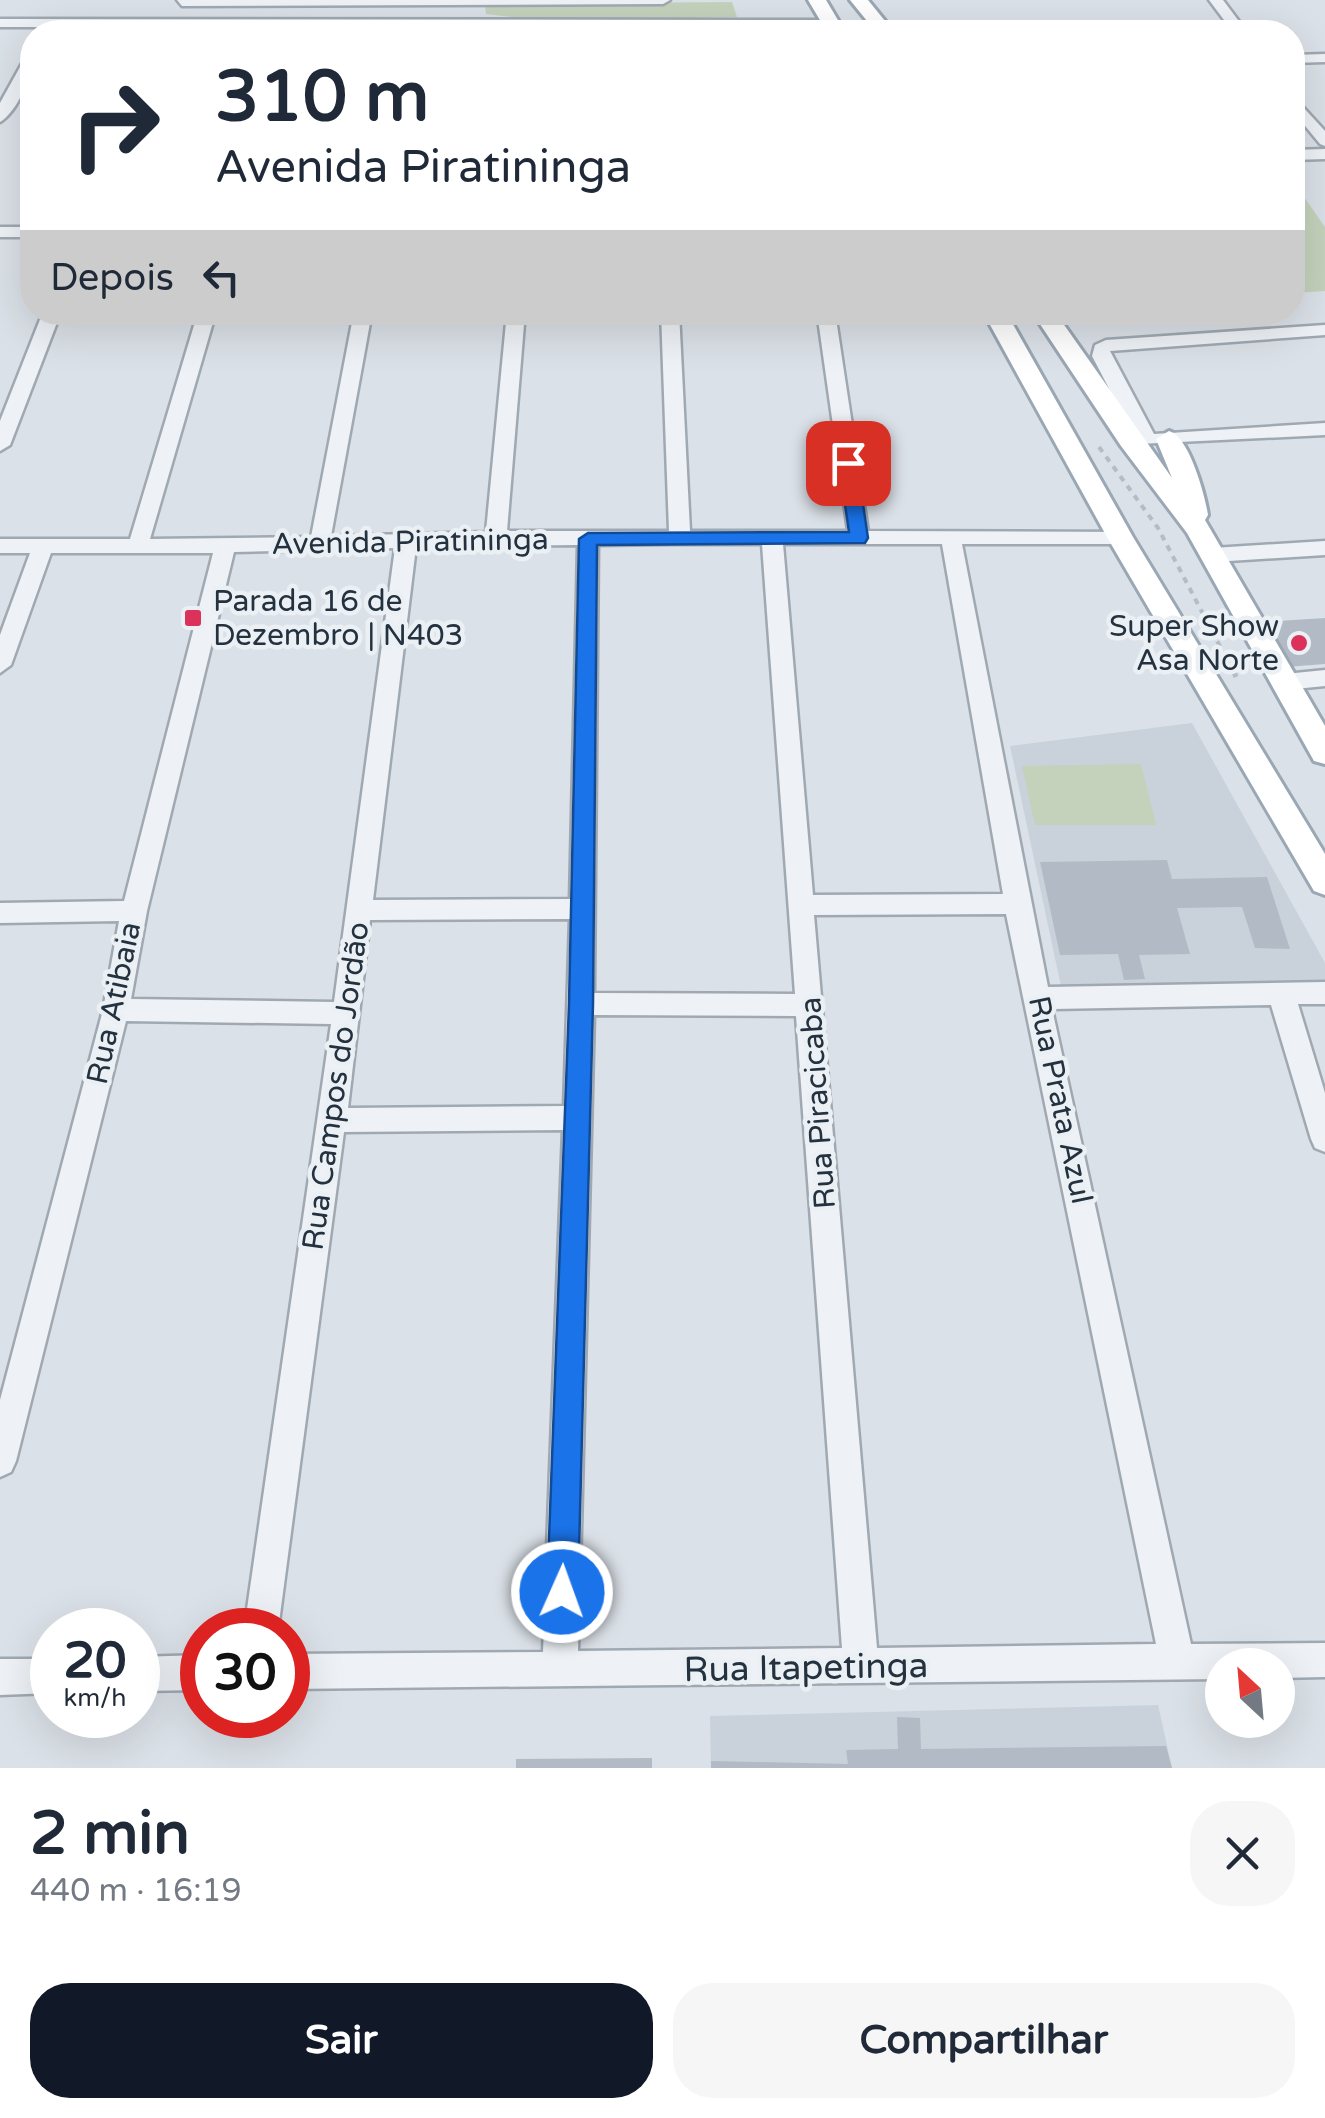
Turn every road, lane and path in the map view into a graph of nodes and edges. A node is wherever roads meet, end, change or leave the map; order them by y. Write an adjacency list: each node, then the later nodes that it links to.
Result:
1 (662, 0): 4 (street)
2 (859, 0): 7 (main road)
3 (182, 1): 4 (street)
4 (472, 1)
5 (721, 20): 6 (street)
6 (767, 20)
7 (875, 20)
8 (20, 80): 10 (street)
9 (1305, 116): 11 (street)
10 (0, 117)
11 (1325, 141)
12 (47, 325): 24 (street)
13 (203, 325): 37 (street)
14 (361, 325): 34 (street)
15 (515, 325): 27 (street)
16 (671, 325): 32 (street)
17 (828, 325): 29 (street)
18 (1001, 325): 26 (main road)
19 (1053, 325): 23 (main road)
20 (1325, 330): 23 (street)
21 (1325, 429): 23 (street)
22 (1088, 435): 43 (path)
23 (1149, 440): 25 (main road); 25 (main road)
24 (0, 445)
25 (1198, 529): 40 (main road)
26 (1120, 537): 30 (street, Avenida Piratininga); 46 (main road)
27 (496, 538): 31 (street, Avenida Piratininga); 33 (street, Avenida Piratininga)
28 (772, 538): 29 (street, Avenida Piratininga); 32 (street, Avenida Piratininga); 48 (street, Rua Piracicaba)
29 (859, 538): 30 (street, Avenida Piratininga)
30 (951, 538): 47 (street, Rua Prata Azul)
31 (588, 539): 32 (street, Avenida Piratininga); 49 (street)
32 (680, 540)
33 (406, 541): 34 (street, Avenida Piratininga); 50 (street, Rua Campos do Jordão)
34 (320, 542): 38 (street, Avenida Piratininga)
35 (0, 546): 36 (street, Avenida Piratininga)
36 (43, 546): 37 (street, Avenida Piratininga); 41 (street)
37 (138, 546): 38 (street, Avenida Piratininga)
38 (226, 546): 52 (street, Rua Atibaia)
39 (1325, 548): 40 (street)
40 (1213, 556): 44 (main road)
41 (0, 665)
42 (1325, 678): 44 (street)
43 (1237, 680)
44 (1285, 682): 45 (main road)
45 (1325, 753)
46 (1325, 882)
47 (1017, 904): 48 (street); 55 (street, Rua Prata Azul)
48 (803, 905): 57 (street, Rua Piracicaba)
49 (580, 909): 50 (street); 56 (street)
50 (360, 910): 59 (street, Rua Campos do Jordão)
51 (0, 912): 52 (street)
52 (134, 912): 58 (street, Rua Atibaia)
53 (1325, 993): 54 (street)
54 (1282, 996): 55 (street); 62 (street)
55 (1038, 998): 66 (street, Rua Prata Azul)
56 (581, 1004): 57 (street); 60 (street)
57 (811, 1005): 67 (street, Rua Piracicaba)
58 (116, 1010): 59 (street); 63 (street, Rua Atibaia)
59 (346, 1013): 61 (street, Rua Campos do Jordão)
60 (576, 1118): 61 (street); 68 (street)
61 (332, 1120): 64 (street, Rua Campos do Jordão)
62 (1325, 1139)
63 (0, 1460)
64 (264, 1608)
65 (1325, 1660): 66 (street, Rua Itapetinga)
66 (1177, 1662): 67 (street, Rua Itapetinga)
67 (861, 1667): 68 (street, Rua Itapetinga)
68 (560, 1671): 69 (street, Rua Itapetinga)
69 (310, 1672)
70 (30, 1676): 71 (street)
71 (0, 1677)

